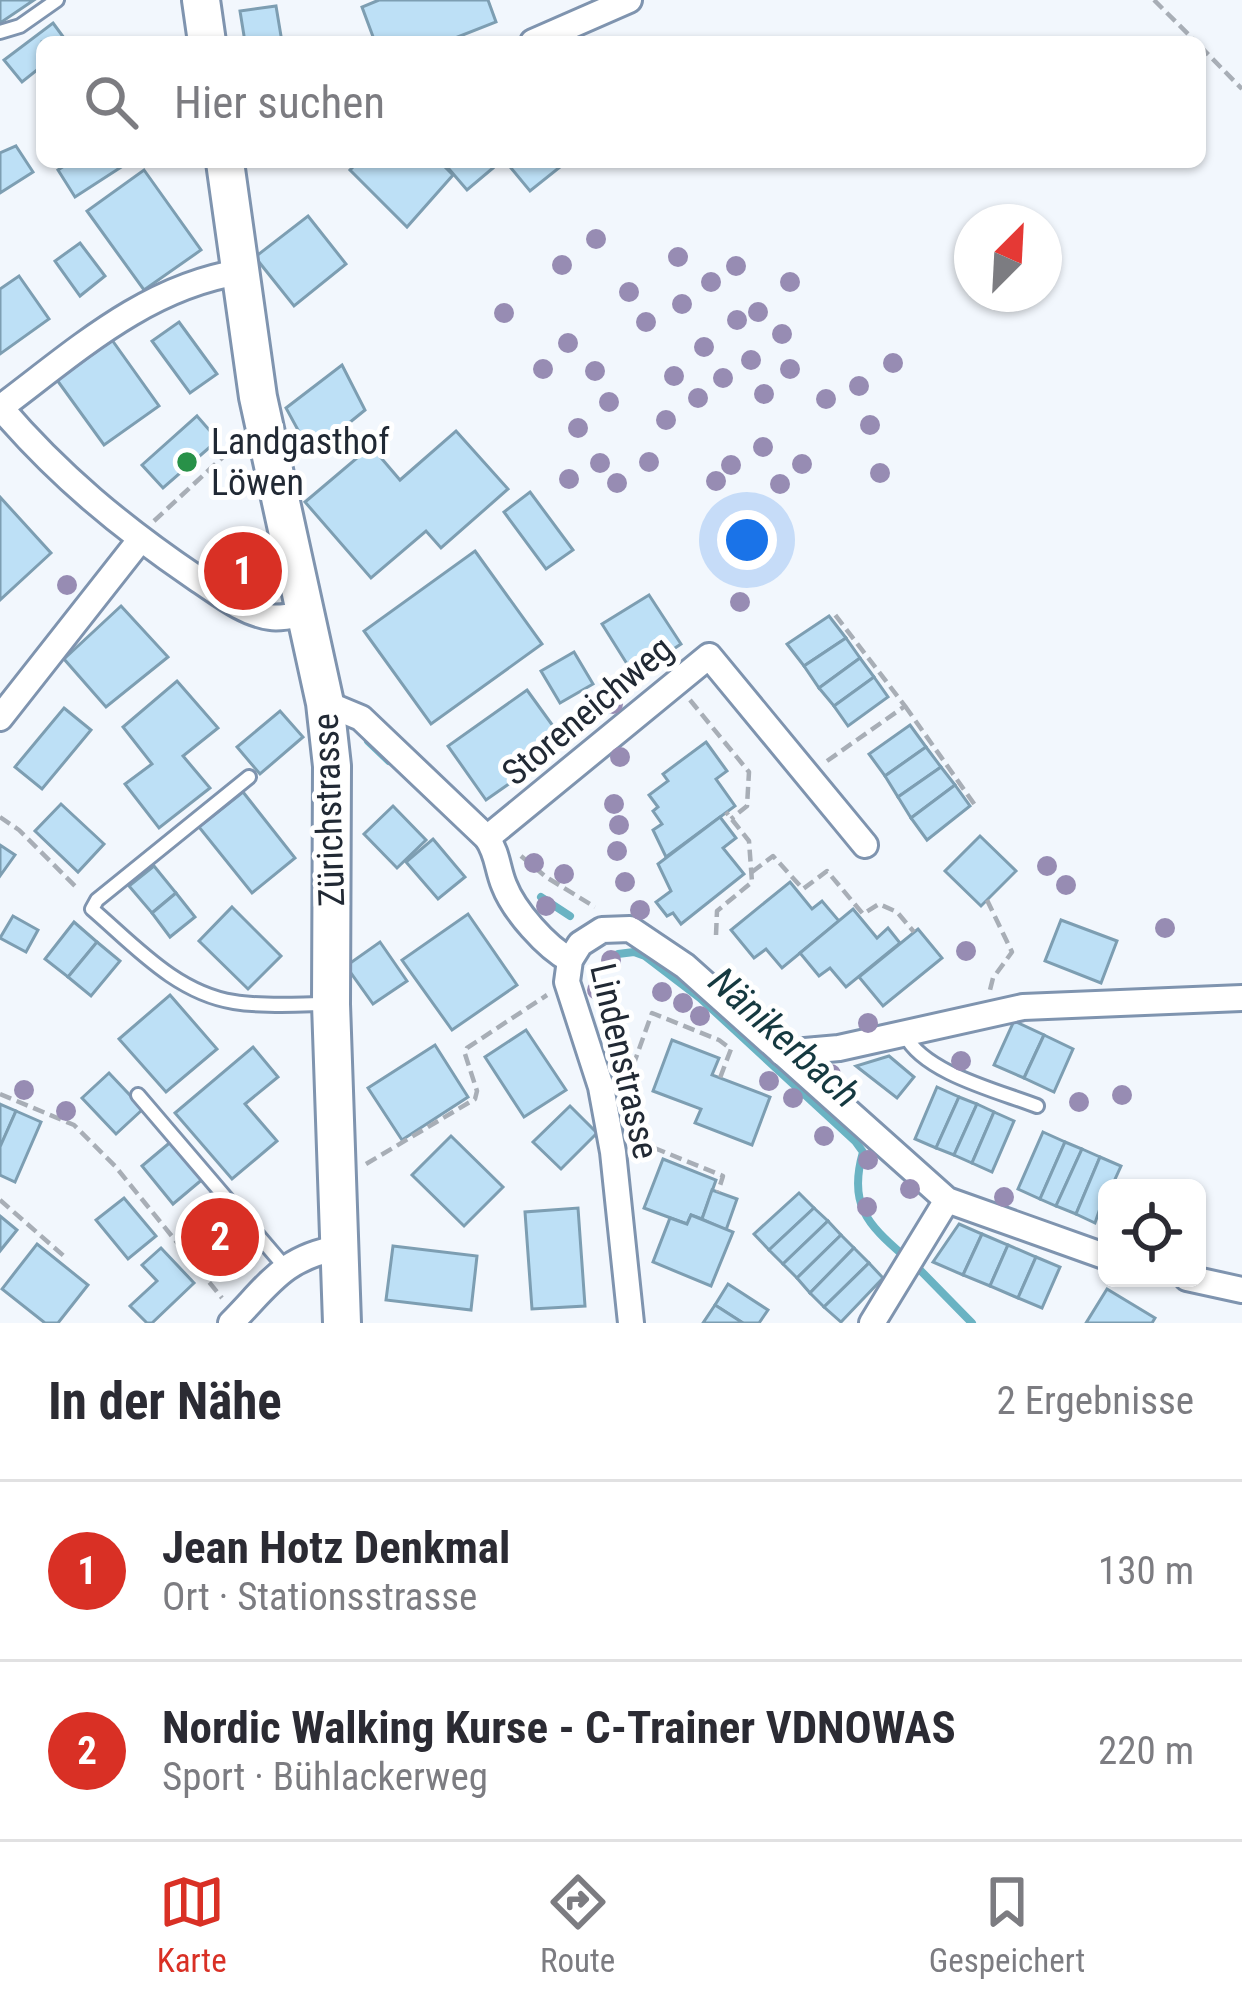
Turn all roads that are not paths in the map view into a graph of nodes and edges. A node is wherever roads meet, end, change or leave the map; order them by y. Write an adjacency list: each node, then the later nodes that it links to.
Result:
1 (57, 0): 4 (lane)
2 (201, 0): 5 (main road)
3 (629, 0): 6 (street)
4 (0, 32)
5 (206, 36)
6 (547, 36)
7 (231, 168): 8 (main road, Zürichstrasse)
8 (240, 272): 9 (street); 11 (main road, Zürichstrasse)
9 (0, 407): 10 (street)
10 (140, 540): 11 (street); 13 (street)
11 (307, 613): 12 (main road, Zürichstrasse)
12 (325, 704): 15 (street, Lindenstrasse); 19 (main road, Zürichstrasse)
13 (0, 718)
14 (249, 777): 19 (lane)
15 (490, 835): 16 (street, Storeneichweg); 17 (street, Lindenstrasse)
16 (865, 845)
17 (568, 971): 21 (street); 32 (street, Lindenstrasse)
18 (1242, 998): 20 (street)
19 (331, 1004): 25 (main road, Zürichstrasse)
20 (904, 1034): 21 (street); 23 (lane)
21 (782, 1053): 24 (street)
22 (137, 1095): 27 (lane)
23 (1037, 1106)
24 (946, 1200): 26 (street); 33 (street)
25 (338, 1249): 27 (street); 31 (main road, Zürichstrasse)
26 (1098, 1254)
27 (285, 1267): 30 (street)
28 (1206, 1282): 29 (street)
29 (1242, 1290)
30 (234, 1320)
31 (342, 1323)
32 (632, 1323)
33 (872, 1323)

